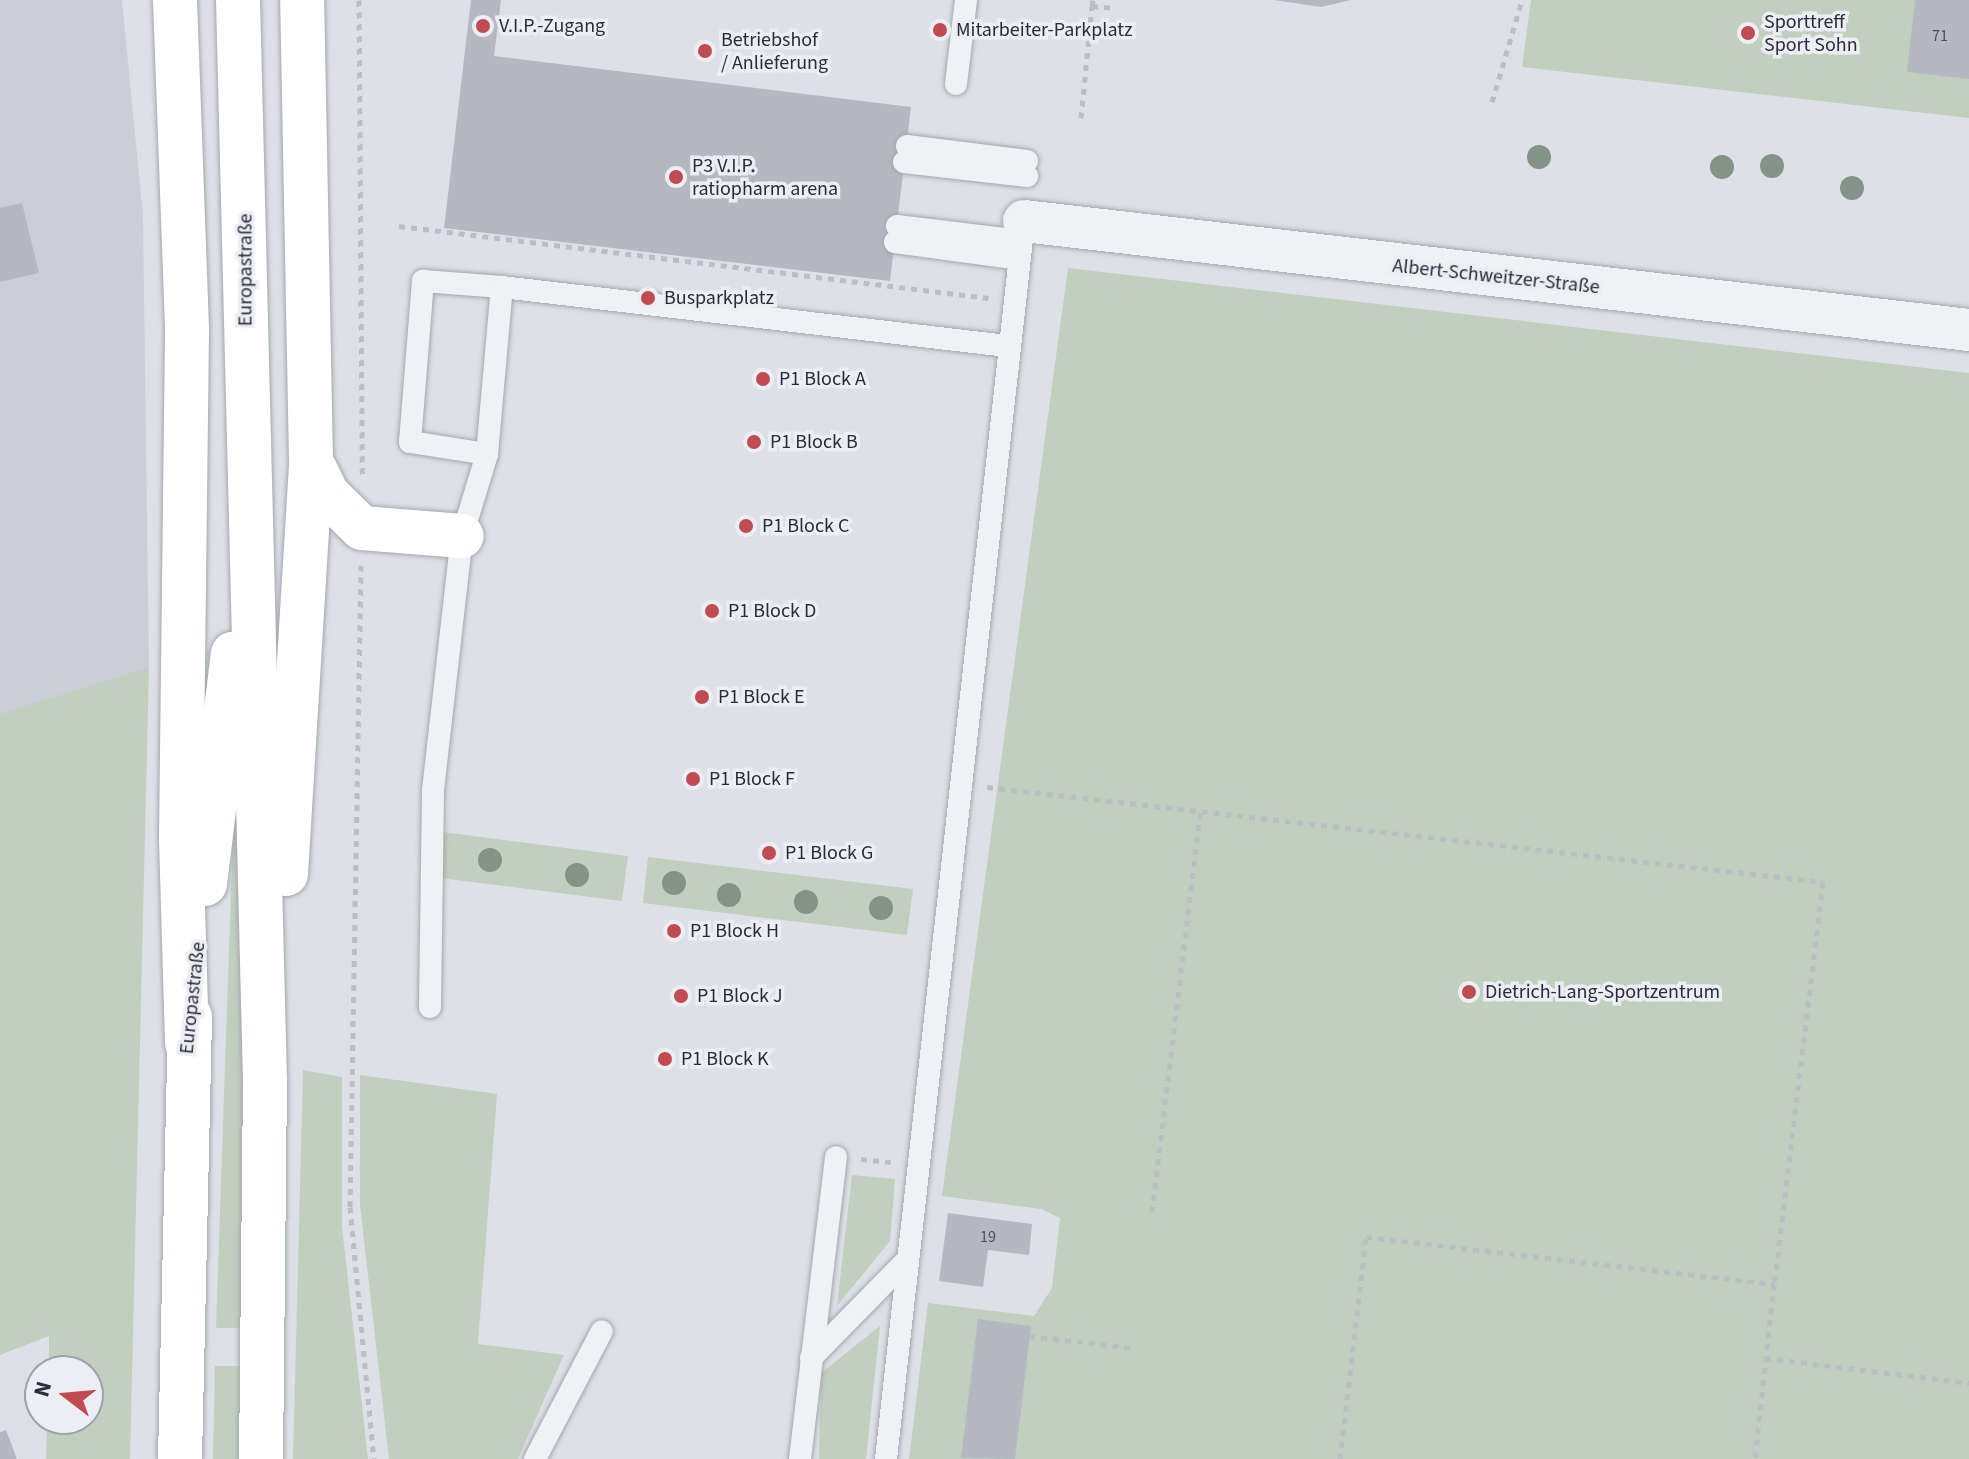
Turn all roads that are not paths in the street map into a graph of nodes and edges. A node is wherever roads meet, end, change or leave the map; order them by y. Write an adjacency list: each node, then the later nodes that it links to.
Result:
1 (175, 0): 18 (main road)
2 (238, 0): 15 (main road, Europastraße)
3 (302, 0): 12 (main road)
4 (966, 0): 5 (lane)
5 (956, 84)
6 (979, 171): 6 (lane)
7 (1021, 240): 7 (lane); 9 (street, Albert-Schweitzer-Straße); 10 (lane)
8 (502, 287): 10 (lane); 11 (lane); 11 (lane)
9 (1969, 330)
10 (1007, 346): 21 (lane)
11 (487, 454): 14 (lane)
12 (311, 461): 13 (main road); 16 (main road)
13 (362, 528): 14 (main road); 16 (main road)
14 (462, 536): 17 (lane)
15 (247, 541): 18 (main road, Europastraße); 19 (main road, Europastraße)
16 (304, 652): 19 (main road)
17 (430, 1007)
18 (187, 1043): 24 (main road, Europastraße)
19 (265, 1080): 25 (main road, Europastraße)
20 (836, 1157): 23 (lane)
21 (904, 1263): 23 (lane); 28 (lane)
22 (602, 1331): 26 (lane)
23 (811, 1358): 27 (lane)
24 (180, 1459)
25 (261, 1459)
26 (535, 1459)
27 (800, 1459)
28 (886, 1459)

